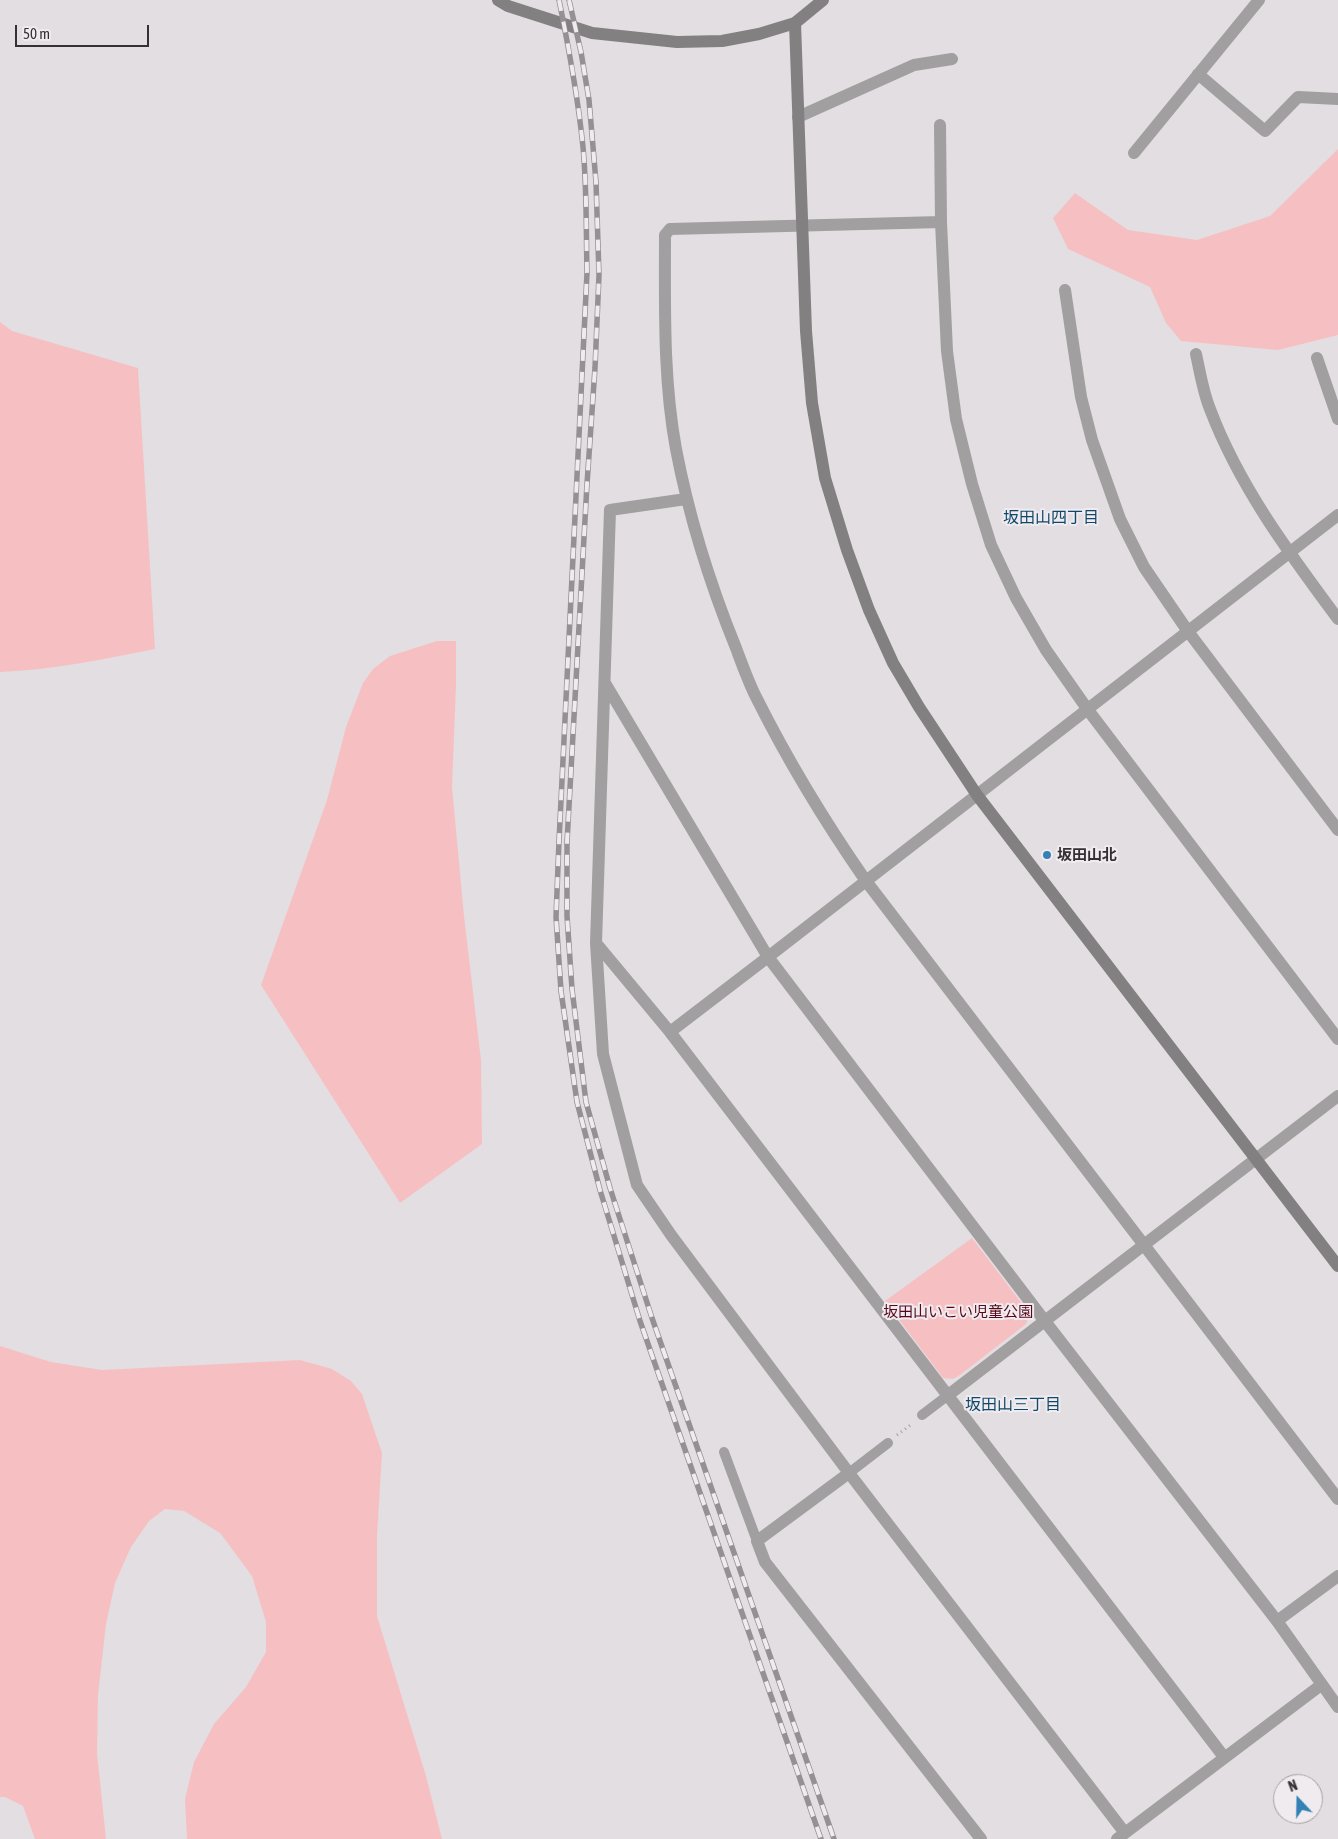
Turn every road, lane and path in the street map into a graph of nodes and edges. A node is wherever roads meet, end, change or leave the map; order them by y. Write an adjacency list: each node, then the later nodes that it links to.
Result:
1 (498, 0): 4 (street)
2 (823, 0): 4 (street)
3 (1259, 0): 6 (street)
4 (795, 22): 8 (street)
5 (952, 59): 8 (street)
6 (1198, 74): 7 (street); 10 (street)
7 (1338, 99)
8 (798, 117): 12 (street)
9 (940, 125): 11 (street)
10 (1134, 153)
11 (941, 222): 12 (street); 23 (street)
12 (803, 225): 17 (street); 24 (street)
13 (1065, 290): 21 (street)
14 (1196, 354): 19 (street)
15 (1317, 358): 16 (street)
16 (1338, 419)
17 (686, 499): 22 (street); 26 (street)
18 (1338, 515): 19 (street)
19 (1288, 553): 20 (street); 21 (street)
20 (1338, 618)
21 (1187, 630): 23 (street); 25 (street)
22 (605, 684): 27 (street); 28 (street)
23 (1088, 710): 24 (street); 30 (street)
24 (977, 794): 26 (street); 32 (street)
25 (1338, 830)
26 (866, 881): 28 (street); 33 (street)
27 (596, 943): 29 (street); 40 (street)
28 (768, 957): 29 (street); 35 (street)
29 (670, 1032): 36 (street)
30 (1338, 1039)
31 (1338, 1096): 32 (street)
32 (1256, 1158): 33 (street); 34 (street)
33 (1144, 1245): 35 (street); 41 (street)
34 (1338, 1266)
35 (1044, 1320): 36 (street); 44 (street)
36 (947, 1396): 37 (lane); 47 (street)
37 (922, 1415): 38 (path)
38 (888, 1443): 40 (lane)
39 (724, 1452): 42 (lane)
40 (849, 1473): 42 (street); 48 (street)
41 (1338, 1499)
42 (757, 1541): 49 (street)
43 (1338, 1576): 44 (street)
44 (1277, 1621): 45 (street)
45 (1321, 1685): 46 (street); 47 (street)
46 (1338, 1707)
47 (1224, 1757): 48 (street)
48 (1121, 1836)
49 (981, 1839)

